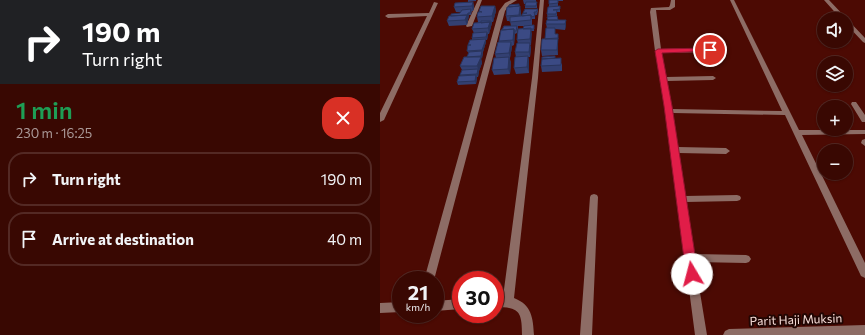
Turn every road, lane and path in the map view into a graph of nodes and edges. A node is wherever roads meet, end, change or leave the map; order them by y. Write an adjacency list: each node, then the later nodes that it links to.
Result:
1 (480, 0): 11 (street)
2 (515, 0): 32 (street)
3 (542, 0): 35 (street)
4 (673, 0): 15 (street)
5 (732, 0): 20 (street)
6 (826, 0): 8 (street)
7 (436, 3): 9 (street)
8 (837, 12)
9 (431, 14): 10 (street); 21 (street)
10 (388, 16)
11 (469, 26)
12 (853, 28): 13 (street)
13 (865, 40)
14 (710, 50): 15 (street)
15 (658, 51): 17 (street)
16 (713, 78): 17 (street)
17 (663, 79): 19 (street)
18 (854, 104): 22 (street)
19 (669, 111): 20 (street); 25 (street)
20 (787, 113): 24 (street)
21 (380, 120)
22 (865, 120)
23 (865, 132): 24 (street)
24 (797, 133): 33 (street)
25 (675, 150): 26 (street); 29 (street)
26 (726, 150)
27 (594, 198): 40 (street)
28 (737, 198): 29 (street)
29 (681, 199): 30 (street)
30 (690, 258): 31 (street); 41 (street)
31 (746, 259)
32 (431, 271)
33 (865, 273)
34 (504, 302): 35 (street)
35 (508, 302): 39 (street)
36 (380, 308): 37 (street)
37 (392, 308)
38 (865, 331): 42 (street, Parit Haji Muksin)
39 (528, 335)
40 (586, 335)
41 (701, 335)
42 (729, 335)

